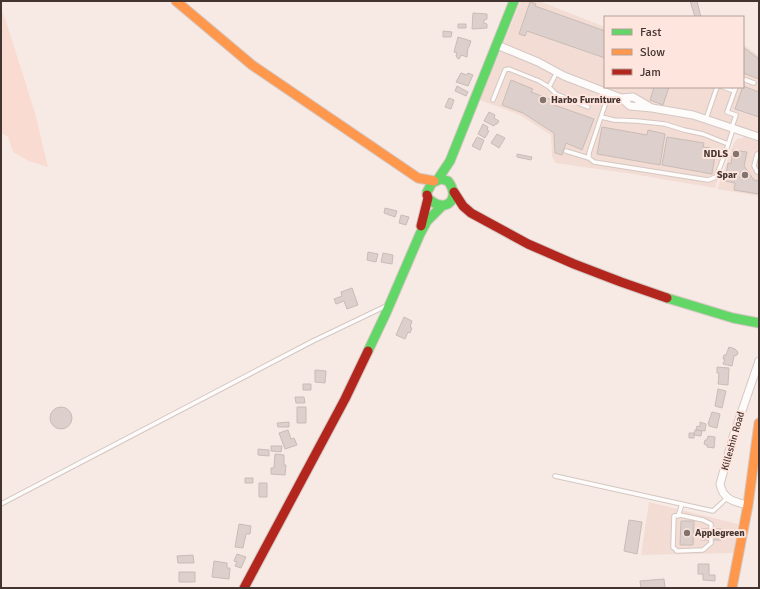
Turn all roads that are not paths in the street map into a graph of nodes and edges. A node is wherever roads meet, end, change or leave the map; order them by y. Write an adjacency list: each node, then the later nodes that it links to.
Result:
1 (176, 1): 23 (main road)
2 (514, 1): 3 (main road)
3 (497, 45): 4 (street); 21 (main road)
4 (557, 72): 7 (lane); 10 (street)
5 (744, 80): 6 (lane)
6 (754, 83)
7 (549, 87): 11 (lane); 12 (lane)
8 (717, 88): 14 (lane)
9 (735, 89): 15 (lane)
10 (609, 93): 13 (lane); 14 (street)
11 (493, 100)
12 (588, 107)
13 (601, 116): 17 (lane); 20 (lane)
14 (706, 119): 15 (street)
15 (732, 127): 16 (street); 17 (lane)
16 (759, 137)
17 (728, 144): 20 (lane)
18 (566, 151): 20 (lane)
19 (759, 154): 22 (lane)
20 (589, 158)
21 (450, 161): 24 (main road); 25 (main road)
22 (759, 172)
23 (418, 178): 24 (main road); 27 (main road)
24 (436, 180): 25 (main road); 27 (main road)
25 (450, 183): 26 (main road)
26 (454, 192): 28 (main road); 29 (main road)
27 (428, 195): 28 (main road); 30 (main road)
28 (444, 206): 29 (main road); 30 (main road)
29 (466, 209): 32 (main road)
30 (420, 234): 31 (main road)
31 (390, 304): 37 (lane); 41 (main road)
32 (759, 323)
33 (759, 361): 36 (street, Killeshin Road)
34 (759, 423): 39 (main road, Killeshin Road)
35 (555, 476): 38 (lane)
36 (727, 498): 38 (lane); 39 (street)
37 (1, 504)
38 (682, 504): 40 (lane)
39 (748, 505): 42 (main road, Killeshin Road)
40 (678, 516): 40 (lane)
41 (244, 588)
42 (732, 588)

